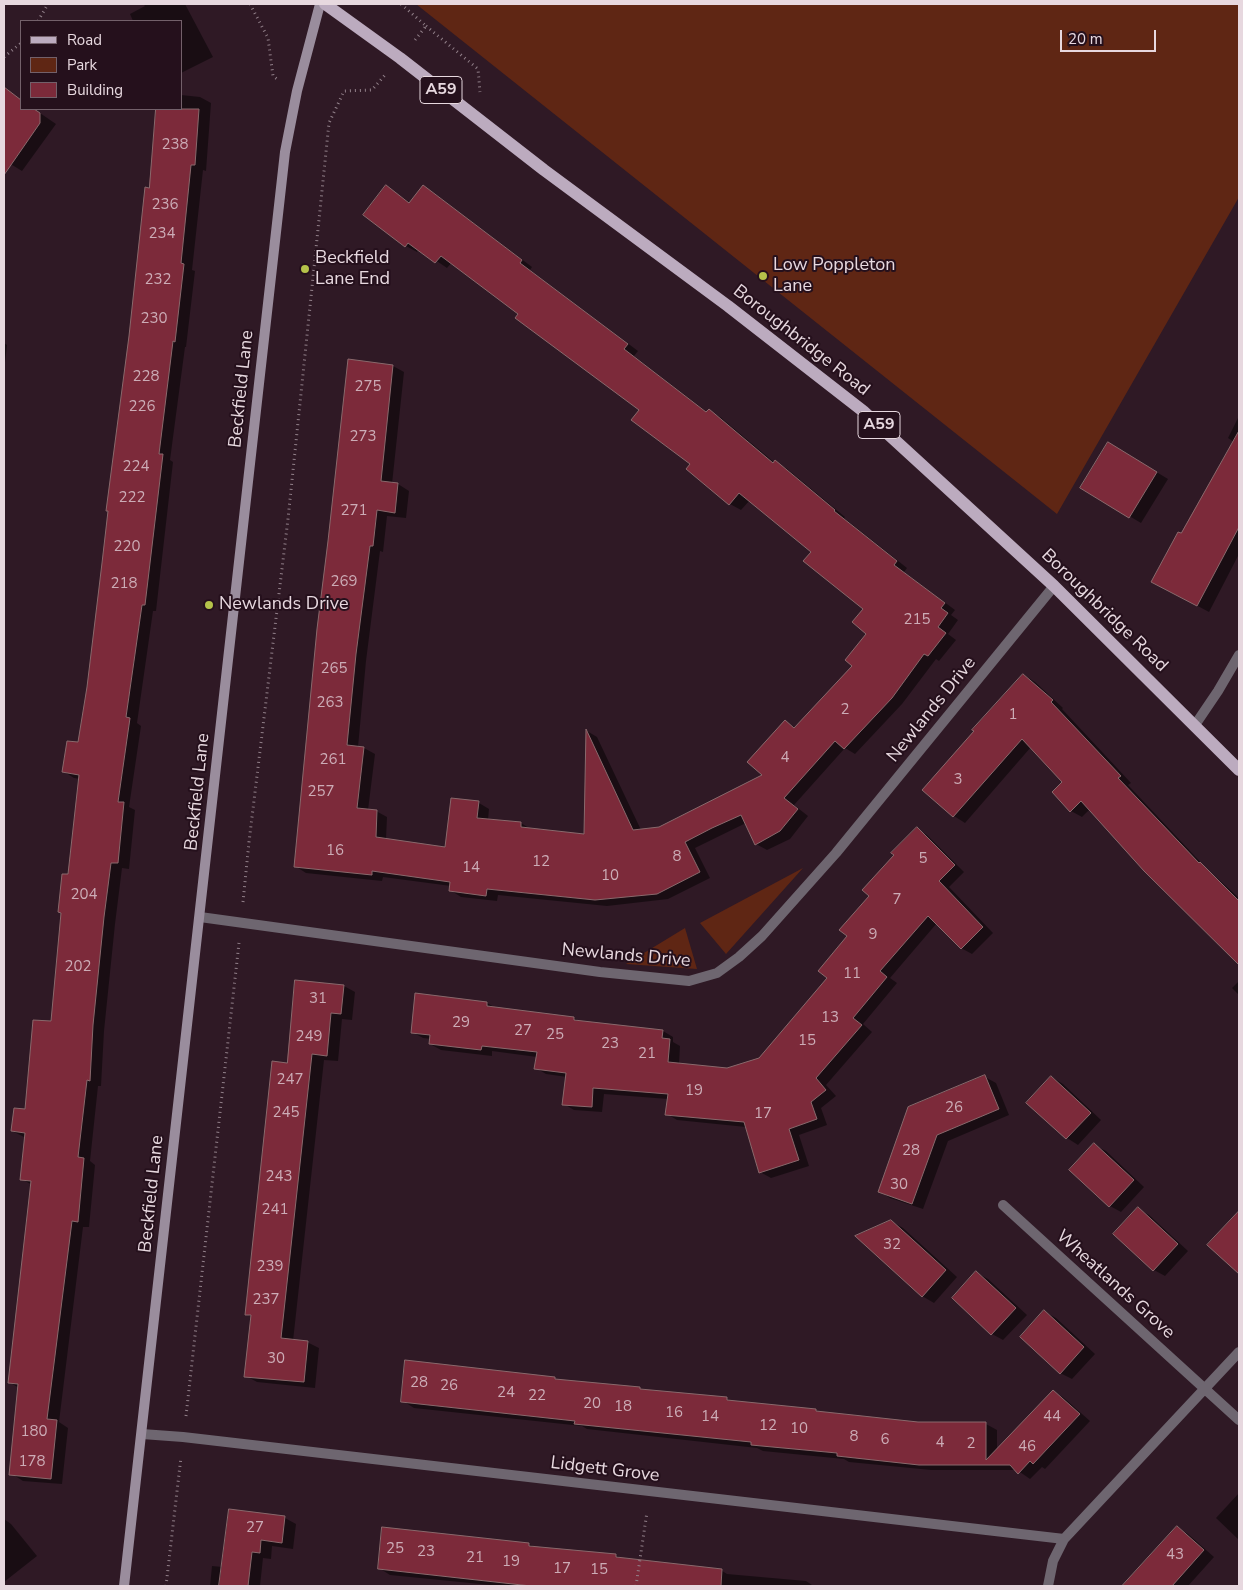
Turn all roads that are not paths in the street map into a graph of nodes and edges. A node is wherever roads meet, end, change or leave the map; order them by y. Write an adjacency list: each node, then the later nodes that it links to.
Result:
1 (320, 4): 7 (street, Beckfield Lane)
2 (325, 4): 3 (main road, Boroughbridge Road / A59)
3 (1054, 586): 5 (main road, Boroughbridge Road / A59); 7 (street, Newlands Drive)
4 (1239, 655): 5 (street)
5 (1195, 724): 6 (main road, Boroughbridge Road / A59)
6 (1239, 770)
7 (200, 917): 12 (street, Beckfield Lane)
8 (1003, 1205): 10 (street, Wheatlands Grove)
9 (1239, 1352): 10 (street)
10 (1206, 1388): 11 (street, Wheatlands Grove); 13 (street)
11 (1239, 1420)
12 (142, 1434): 13 (street, Lidgett Grove); 14 (street, Beckfield Lane)
13 (1064, 1539): 15 (street)
14 (124, 1586)
15 (1048, 1586)

